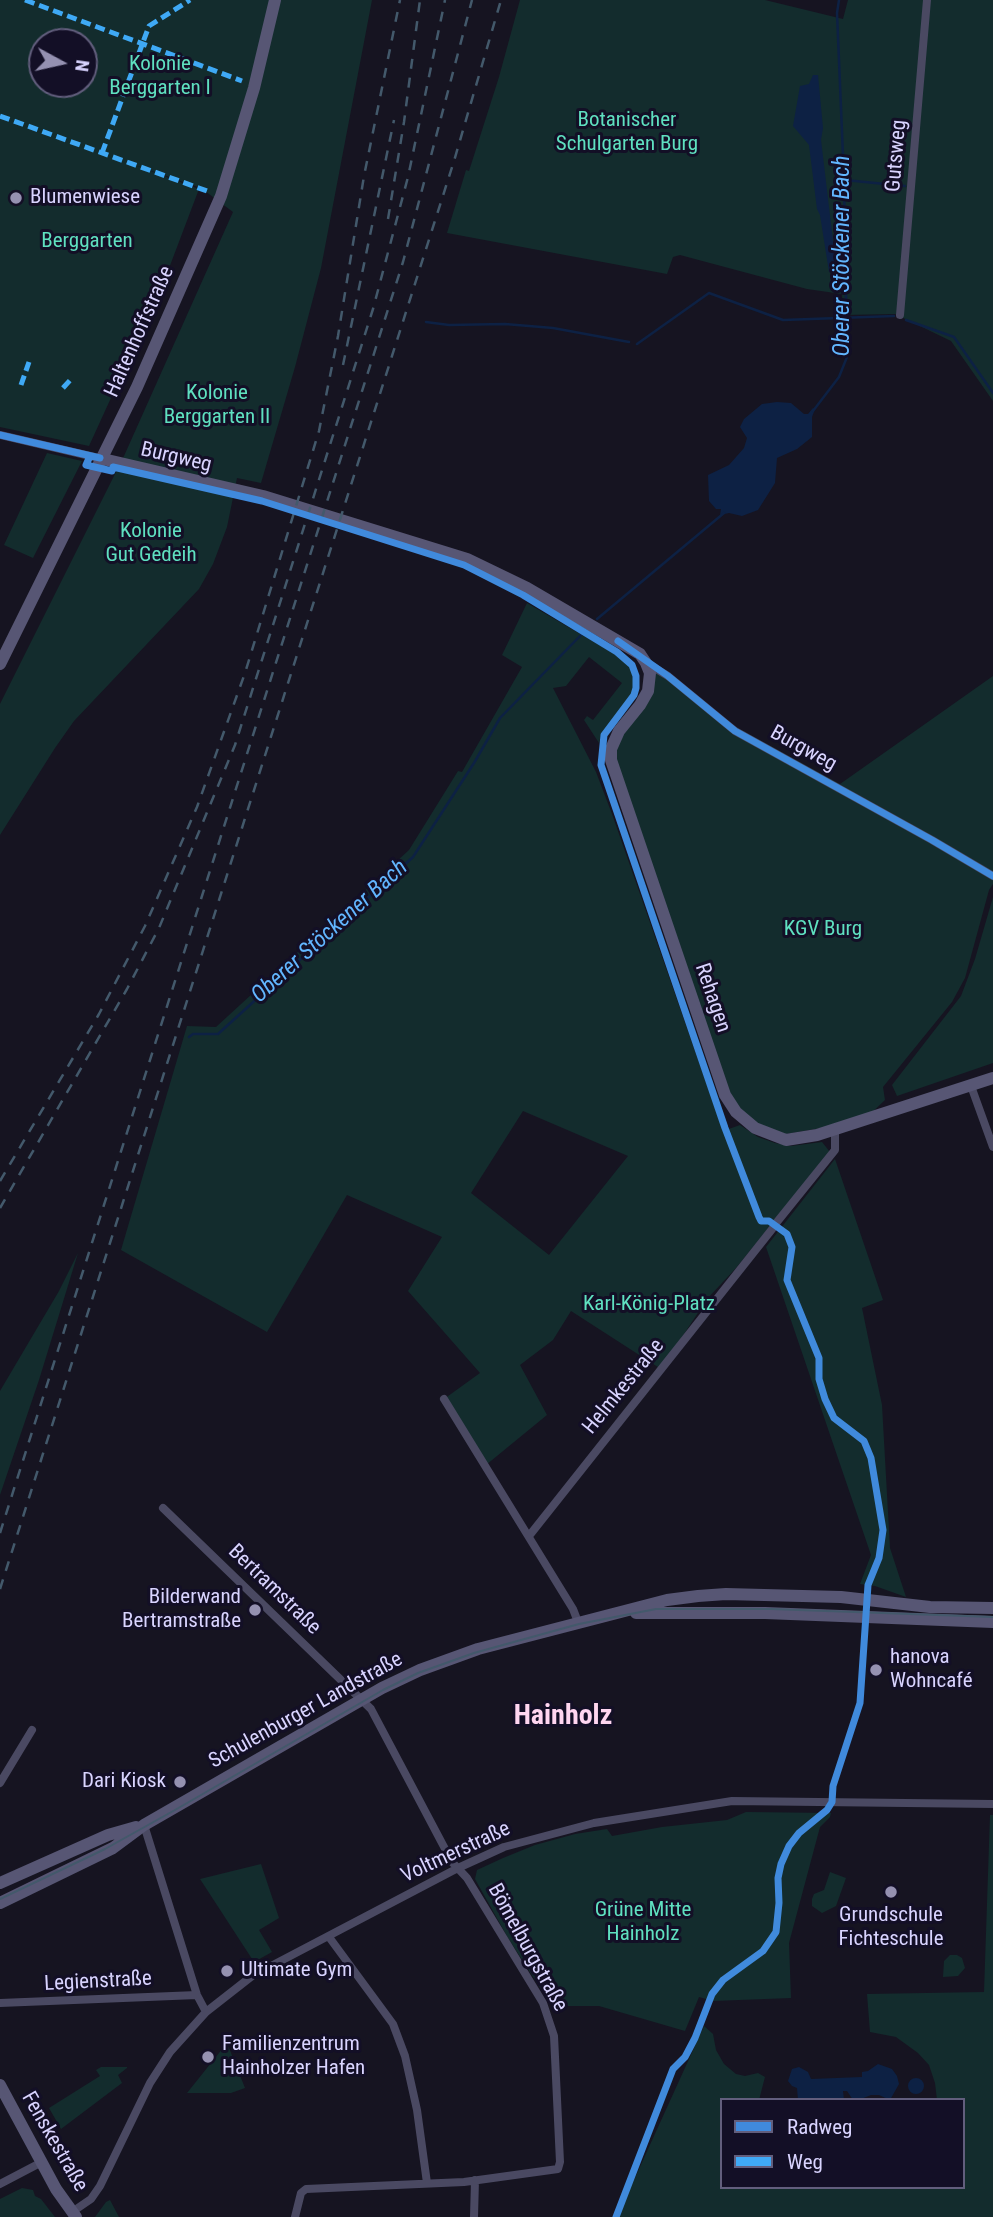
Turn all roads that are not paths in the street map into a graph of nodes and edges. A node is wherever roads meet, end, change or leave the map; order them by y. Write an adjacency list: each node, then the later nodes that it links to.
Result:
1 (275, 0): 5 (street, Haltenhoffstraße)
2 (928, 0): 3 (street, Gutsweg)
3 (900, 315)
4 (0, 435): 5 (street, Burgweg)
5 (103, 459): 6 (street, Burgweg); 7 (street, Haltenhoffstraße)
6 (646, 663): 8 (street, Burgweg); 11 (street, Rehagen)
7 (0, 664)
8 (993, 876)
9 (993, 1078): 10 (street, Rehagen)
10 (971, 1086): 11 (street, Rehagen); 12 (street)
11 (835, 1131): 15 (street, Helmkestraße)
12 (993, 1147)
13 (444, 1399): 15 (street)
14 (163, 1508): 20 (street, Bertramstraße)
15 (529, 1536): 18 (street)
16 (993, 1608): 17 (street, Schulenburger Landstraße)
17 (615, 1613): 18 (street, Schulenburger Landstraße); 19 (street, Schulenburger Landstraße)
18 (578, 1622): 20 (street, Schulenburger Landstraße)
19 (993, 1622)
20 (360, 1698): 24 (street, Schulenburger Landstraße); 25 (street, Bömelburgstraße)
21 (32, 1730): 22 (street)
22 (0, 1783)
23 (993, 1804): 25 (street, Voltmerstraße)
24 (144, 1825): 26 (street, Schulenburger Landstraße); 27 (street, Schulenburger Landstraße); 29 (street)
25 (458, 1868): 28 (street, Voltmerstraße); 34 (street, Bömelburgstraße)
26 (0, 1882)
27 (0, 1903)
28 (329, 1937): 31 (street, Voltmerstraße); 35 (street)
29 (197, 1995): 30 (street, Legienstraße); 31 (street)
30 (0, 2003)
31 (206, 2012): 37 (street, Voltmerstraße)
32 (0, 2085): 33 (street, Fenskestraße)
33 (42, 2161): 36 (street); 37 (street, Fenskestraße)
34 (475, 2180): 35 (street, Bömelburgstraße); 39 (street)
35 (428, 2183): 38 (street, Bömelburgstraße)
36 (0, 2184)
37 (74, 2215)
38 (295, 2217)
39 (474, 2217)

